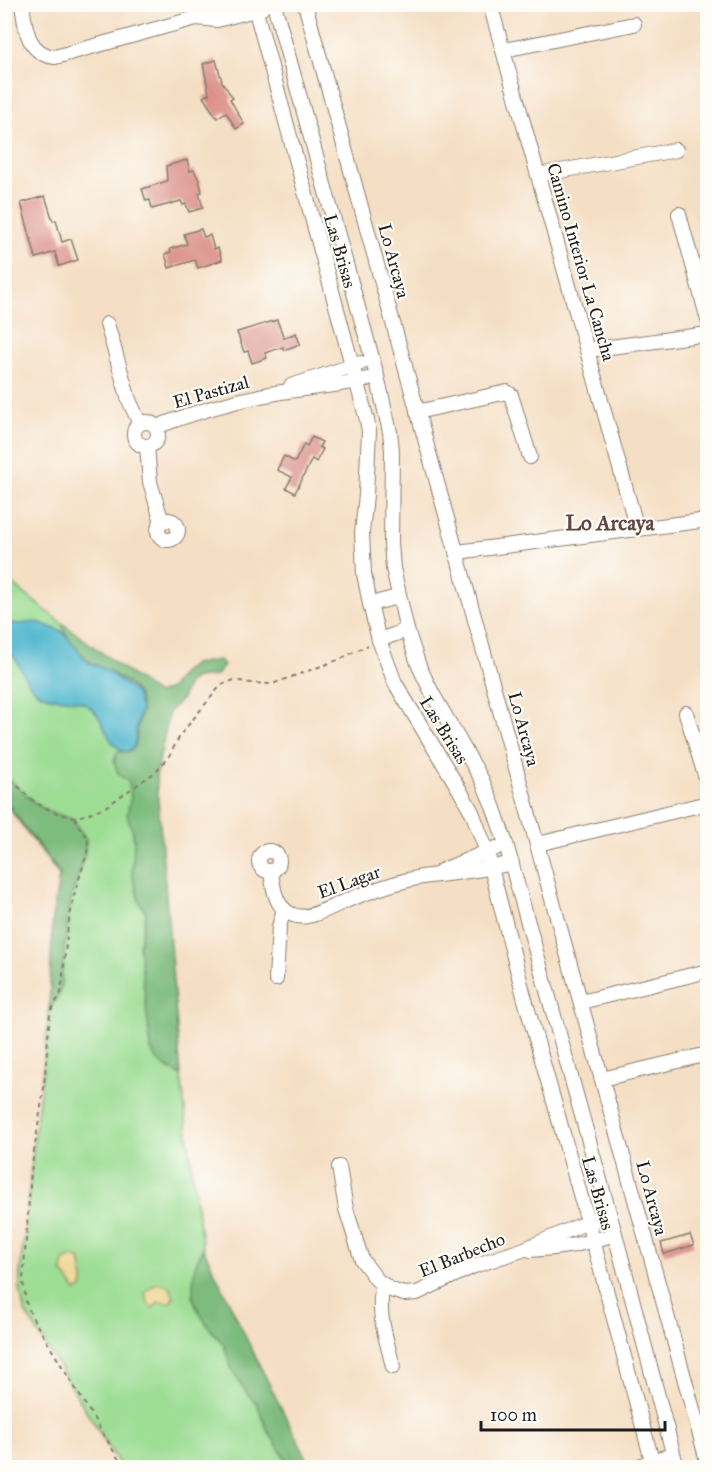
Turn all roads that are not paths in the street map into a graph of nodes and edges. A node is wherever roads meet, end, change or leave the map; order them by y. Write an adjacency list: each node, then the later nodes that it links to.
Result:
1 (22, 4): 7 (street)
2 (217, 4): 7 (street)
3 (305, 4): 22 (street, Lo Arcaya)
4 (490, 4): 9 (street, Camino Interior La Cancha)
5 (274, 5): 6 (street); 17 (street, Las Brisas)
6 (255, 7): 7 (street); 18 (street, Las Brisas)
7 (196, 18)
8 (634, 24): 9 (street)
9 (504, 50): 11 (street, Camino Interior La Cancha)
10 (676, 150): 11 (street)
11 (538, 175): 16 (street, Camino Interior La Cancha)
12 (679, 214): 13 (street)
13 (708, 320)
14 (107, 324): 23 (street)
15 (708, 334): 16 (street)
16 (588, 350): 29 (street, Camino Interior La Cancha)
17 (372, 361): 18 (street); 19 (street, Las Brisas)
18 (354, 364): 20 (street, Las Brisas); 21 (street)
19 (376, 376): 20 (street); 31 (street, Las Brisas)
20 (358, 381): 21 (street); 32 (street, Las Brisas)
21 (276, 393): 24 (street, El Pastizal)
22 (417, 412): 26 (street); 30 (street, Lo Arcaya)
23 (140, 424): 24 (street); 25 (street)
24 (156, 427): 25 (street)
25 (147, 446): 28 (street)
26 (530, 457)
27 (708, 520): 29 (street)
28 (162, 522)
29 (637, 529): 30 (street)
30 (457, 552): 39 (street, Lo Arcaya)
31 (398, 597): 32 (street); 33 (street, Las Brisas)
32 (370, 604): 34 (street, Las Brisas)
33 (407, 630): 34 (street); 38 (street, Las Brisas)
34 (379, 640): 40 (street, Las Brisas)
35 (686, 713): 36 (street)
36 (708, 785)
37 (708, 803): 39 (street)
38 (506, 844): 40 (street); 41 (street, Las Brisas)
39 (538, 844): 48 (street, Lo Arcaya)
40 (487, 852): 42 (street, Las Brisas); 44 (street)
41 (512, 863): 42 (street); 52 (street, Las Brisas)
42 (491, 868): 44 (street); 53 (street, Las Brisas)
43 (271, 872): 45 (street)
44 (428, 876): 45 (street, El Lagar)
45 (284, 909): 47 (street)
46 (708, 971): 48 (street)
47 (276, 979)
48 (581, 1002): 50 (street, Lo Arcaya)
49 (708, 1054): 50 (street)
50 (602, 1079): 61 (street, Lo Arcaya)
51 (339, 1167): 57 (street)
52 (610, 1216): 53 (street, El Barbecho); 54 (street, Las Brisas)
53 (588, 1222): 55 (street, Las Brisas); 56 (street, El Barbecho)
54 (615, 1234): 55 (street, El Barbecho); 59 (street, Las Brisas)
55 (593, 1242): 56 (street, El Barbecho); 60 (street, Las Brisas)
56 (522, 1251): 57 (street, El Barbecho)
57 (383, 1285): 58 (street)
58 (393, 1367)
59 (673, 1454): 60 (street); 63 (street, Las Brisas)
60 (653, 1464): 62 (street)
61 (708, 1464)
62 (633, 1467)
63 (677, 1467)

